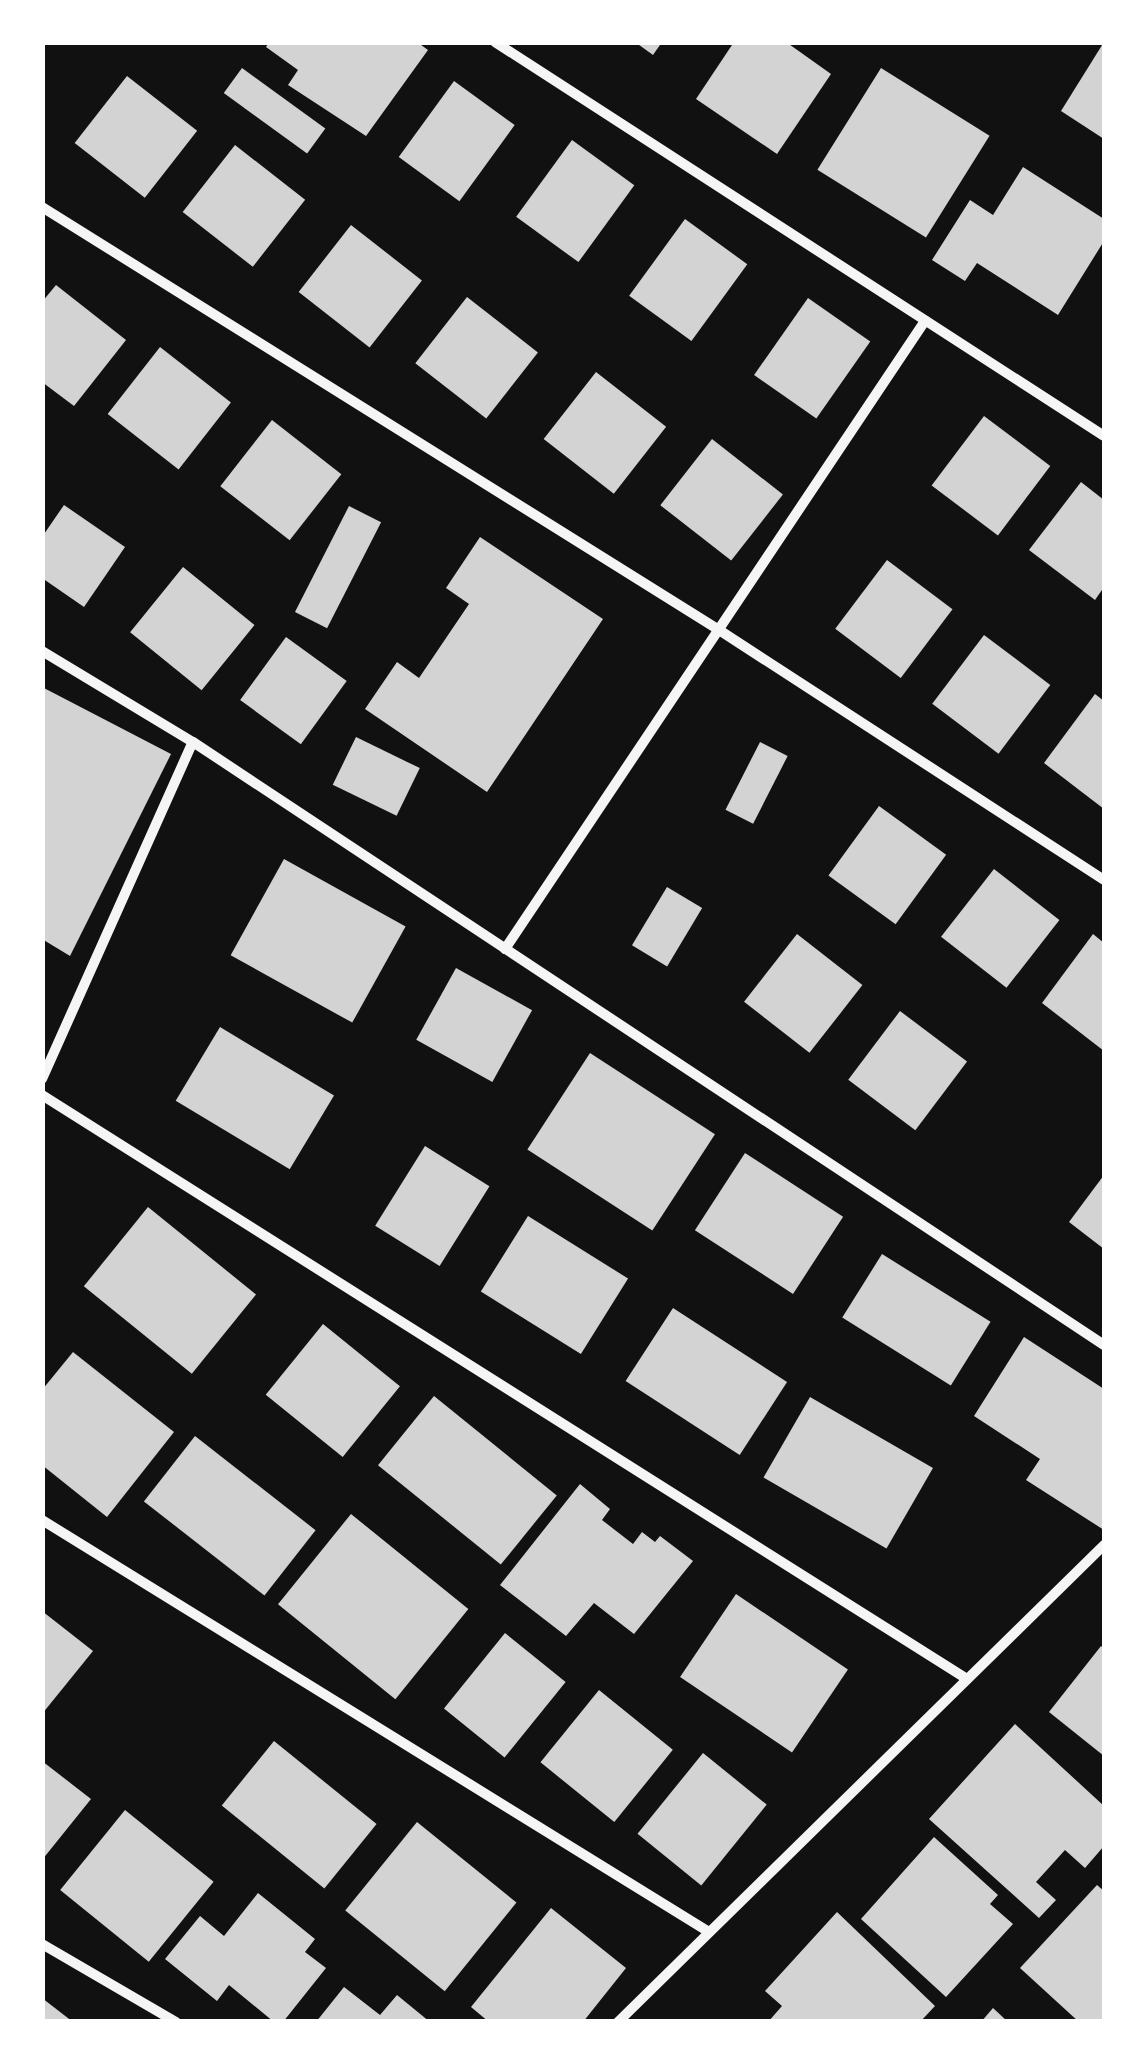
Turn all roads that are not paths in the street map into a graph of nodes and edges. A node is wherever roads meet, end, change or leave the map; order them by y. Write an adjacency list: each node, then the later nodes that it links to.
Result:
1 (495, 42): 3 (street)
2 (42, 207): 5 (street)
3 (925, 321): 4 (street); 5 (street)
4 (1104, 436)
5 (716, 628): 8 (street); 9 (street)
6 (42, 651): 7 (street)
7 (193, 742): 9 (street); 10 (street)
8 (1104, 880)
9 (506, 950): 12 (street)
10 (42, 1079)
11 (42, 1094): 15 (street)
12 (1104, 1345)
13 (42, 1520): 16 (street)
14 (1104, 1546): 15 (street)
15 (967, 1679): 16 (street)
16 (709, 1932): 19 (street)
17 (42, 1944): 18 (street)
18 (176, 2022)
19 (618, 2022)

